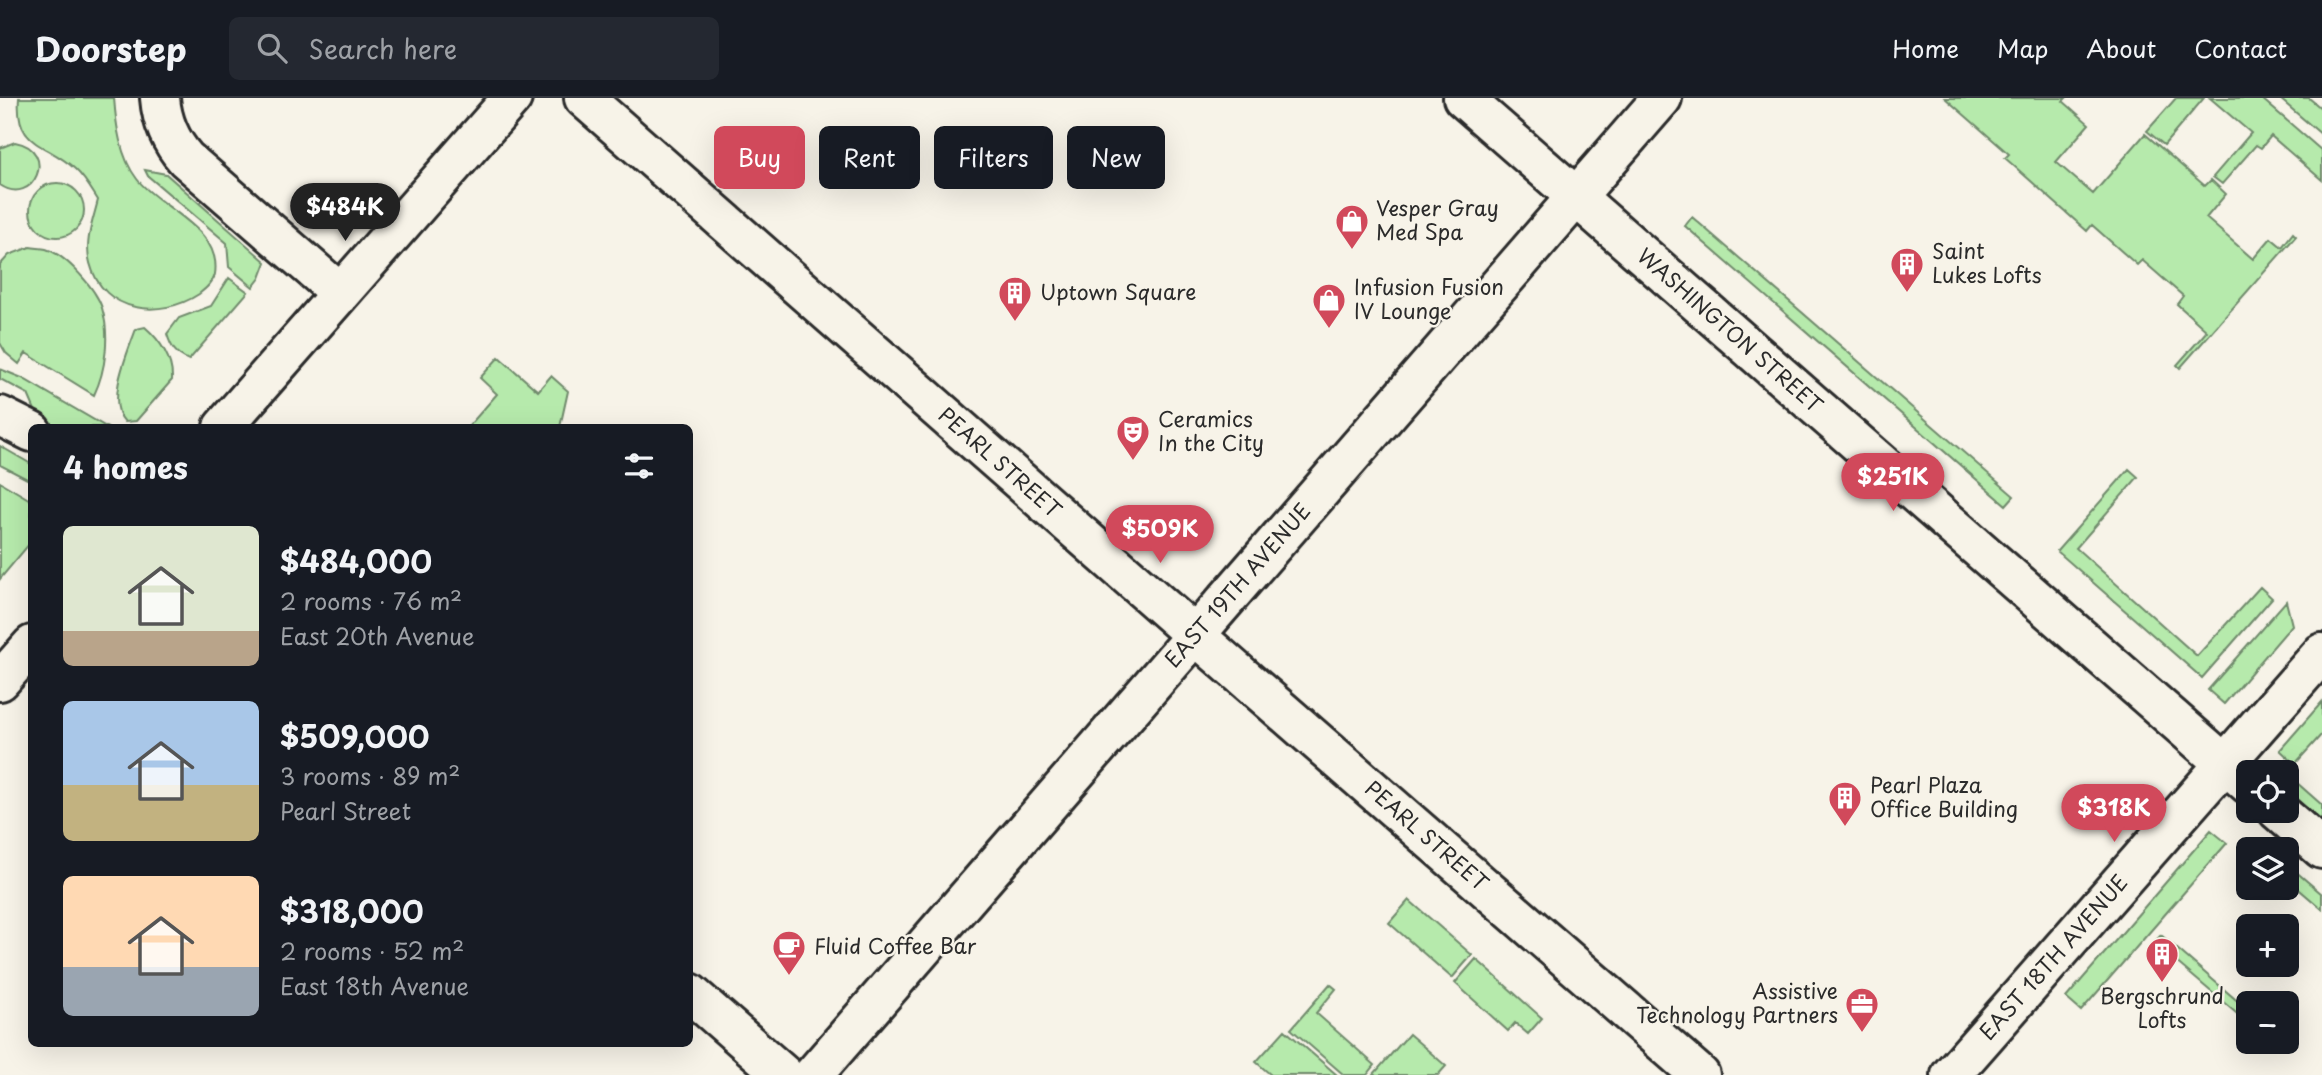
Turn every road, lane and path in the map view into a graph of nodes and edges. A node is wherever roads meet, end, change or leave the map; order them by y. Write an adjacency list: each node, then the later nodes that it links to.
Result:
1 (160, 98): 7 (street)
2 (512, 98): 7 (street)
3 (584, 98): 11 (street, PEARL STREET)
4 (1463, 98): 6 (street, WASHINGTON STREET)
5 (1662, 98): 6 (street, EAST 19TH AVENUE)
6 (1576, 197): 11 (street, EAST 19TH AVENUE); 16 (street, WASHINGTON STREET)
7 (340, 293): 9 (street)
8 (0, 416): 10 (street)
9 (226, 424)
10 (28, 430)
11 (1195, 635): 21 (street, EAST 19TH AVENUE); 22 (street, PEARL STREET)
12 (28, 650): 14 (street)
13 (2322, 653): 15 (street, EAST 18TH AVENUE)
14 (0, 681)
15 (2247, 760)
16 (2236, 775): 23 (street, EAST 18TH AVENUE)
17 (2292, 823): 18 (street)
18 (2322, 849)
19 (693, 996): 20 (street)
20 (783, 1075)
21 (813, 1075)
22 (1700, 1075)
23 (1951, 1075)

